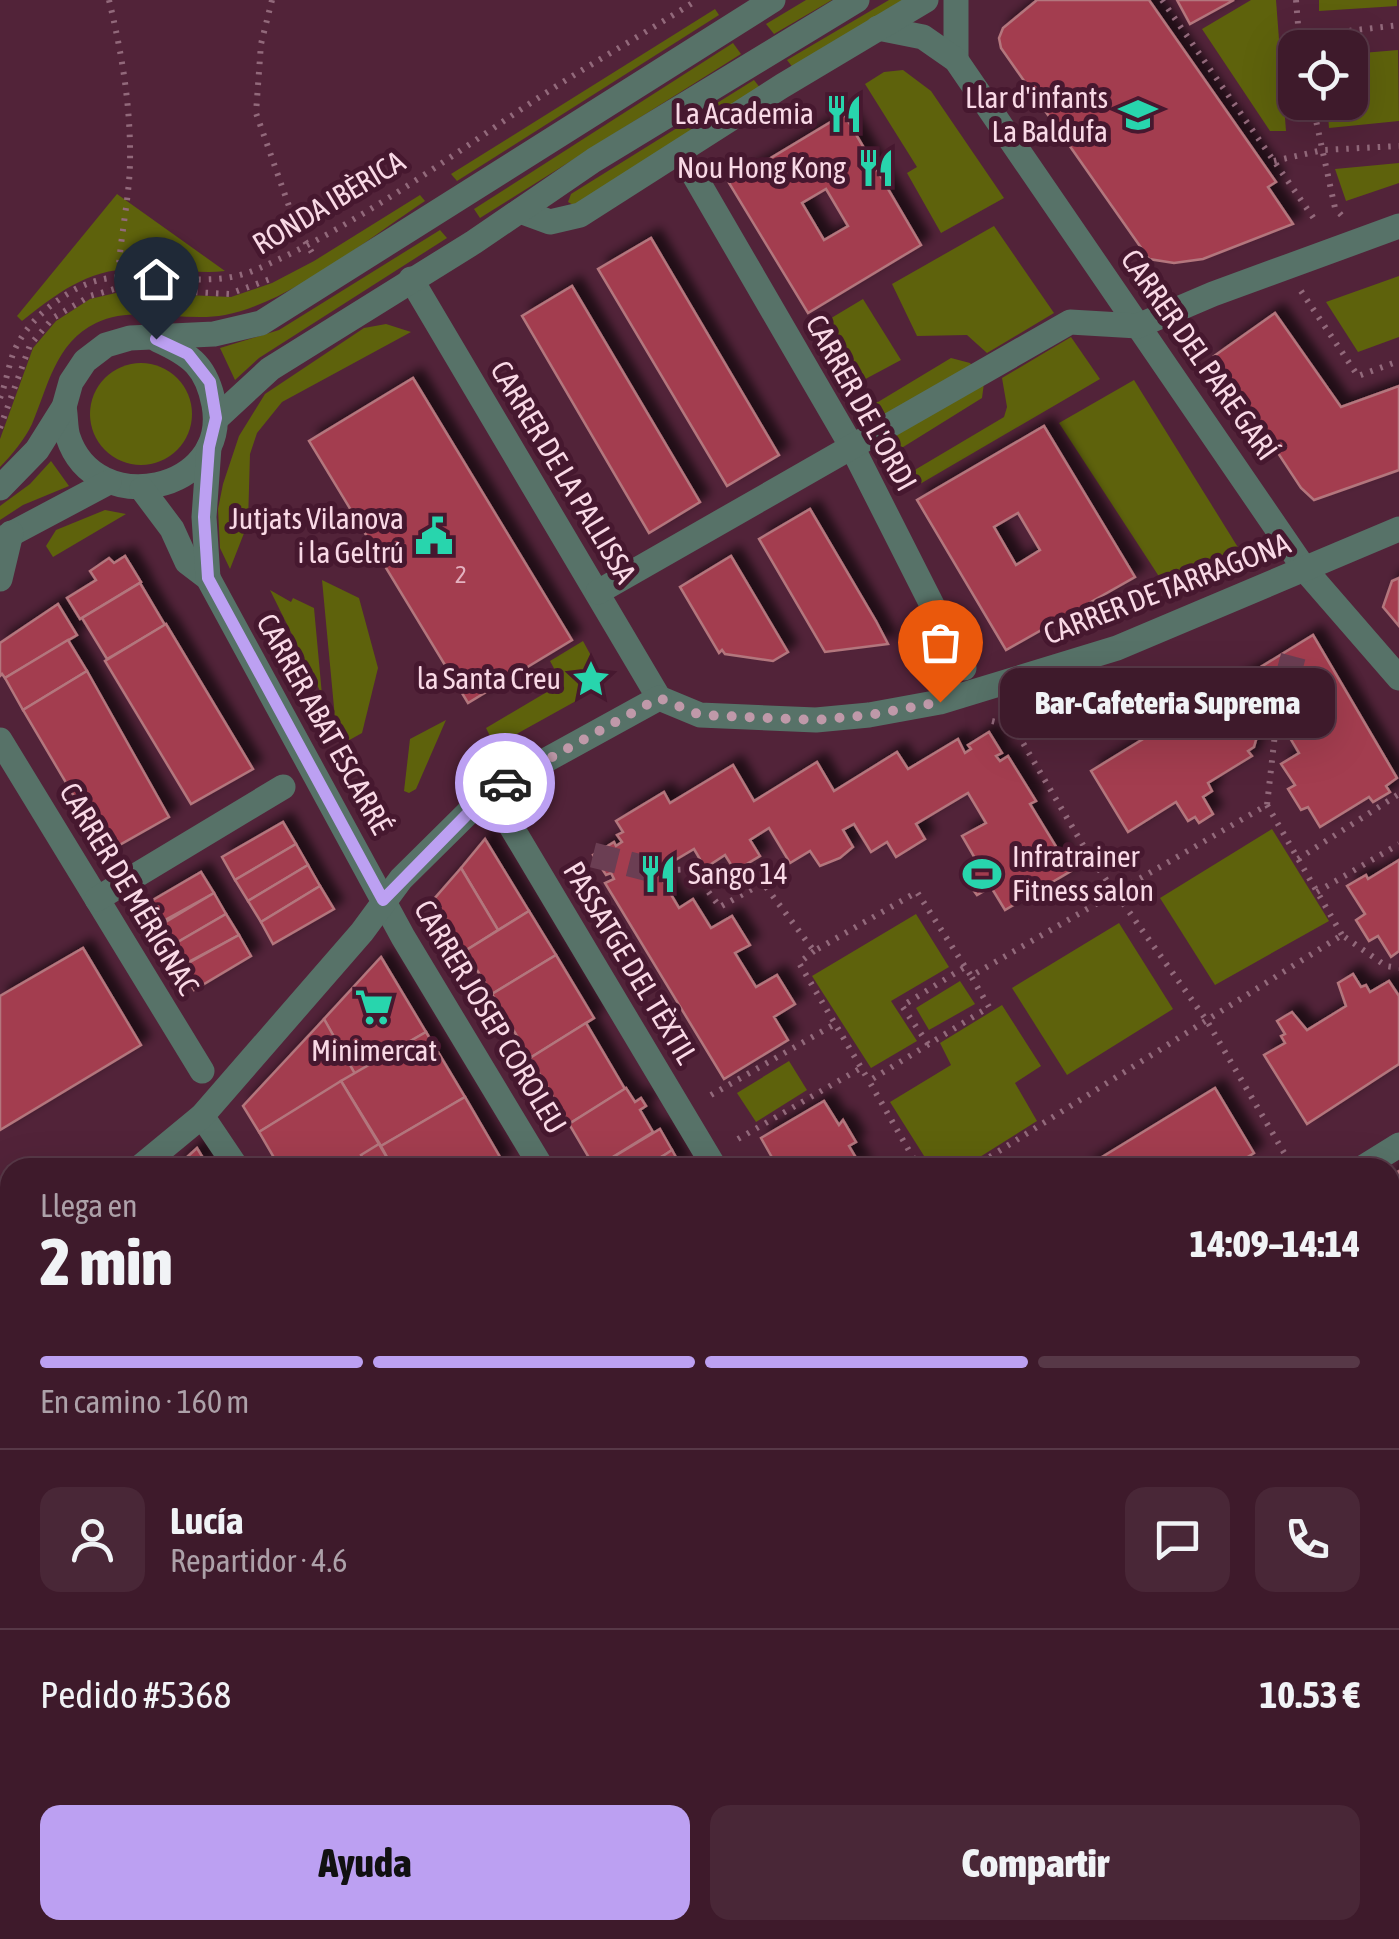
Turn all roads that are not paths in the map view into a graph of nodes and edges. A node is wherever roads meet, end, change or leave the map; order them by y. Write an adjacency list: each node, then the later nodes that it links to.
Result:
1 (773, 0): 12 (street)
2 (857, 0): 8 (street)
3 (926, 0): 5 (street)
4 (956, 0): 6 (street)
5 (878, 28): 6 (street, CARRER DEL PARE GARÍ); 8 (street)
6 (956, 60): 11 (street, CARRER DEL PARE GARÍ)
7 (694, 175): 16 (street, CARRER DE L'ORDI)
8 (520, 211): 10 (street)
9 (1399, 226): 11 (street)
10 (411, 279): 14 (street); 25 (street, CARRER DE LA PALLISSA)
11 (1138, 326): 16 (street); 22 (street, CARRER DEL PARE GARÍ)
12 (156, 339): 13 (street); 14 (street)
13 (64, 407): 17 (street); 18 (street)
14 (216, 418): 15 (street)
15 (209, 447): 19 (street); 23 (street)
16 (852, 447): 25 (street); 26 (street, CARRER DE L'ORDI)
17 (109, 482): 19 (street); 21 (street)
18 (0, 488)
19 (142, 489): 23 (street)
20 (1399, 529): 22 (street, CARRER DE TARRAGONA)
21 (6, 536): 24 (street)
22 (1306, 570): 27 (street, CARRER DEL PARE GARÍ); 28 (street, CARRER DE TARRAGONA)
23 (208, 578): 33 (street, CARRER ABAT ESCARRÉ)
24 (0, 579)
25 (598, 592): 28 (street, CARRER DE LA PALLISSA)
26 (964, 668)
27 (1399, 678)
28 (659, 698): 31 (street)
29 (0, 740): 32 (street, CARRER DE MÉRIGNAC)
30 (283, 786): 32 (street)
31 (490, 791): 33 (street); 39 (street, PASSATGE DEL TÈXTIL)
32 (97, 898): 34 (street, CARRER DE MÉRIGNAC)
33 (383, 900): 35 (street); 38 (street, CARRER JOSEP COROLEU)
34 (202, 1071)
35 (202, 1116): 36 (street); 37 (street)
36 (151, 1158)
37 (230, 1158)
38 (536, 1158)
39 (709, 1158)

